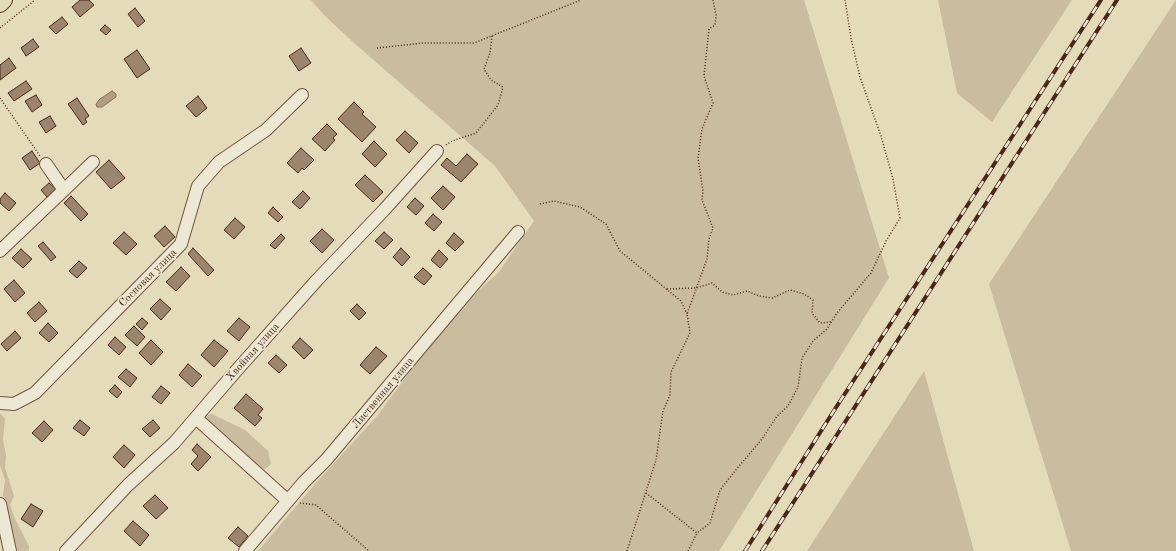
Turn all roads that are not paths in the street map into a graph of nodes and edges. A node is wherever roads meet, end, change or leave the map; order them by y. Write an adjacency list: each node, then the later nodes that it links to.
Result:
1 (4, 0): 2 (main road)
2 (0, 4)
3 (302, 95): 10 (street, Сосновая улица)
4 (437, 151): 11 (street, Хвойная улица)
5 (93, 162): 7 (street)
6 (46, 164): 7 (street)
7 (64, 190): 9 (street)
8 (518, 232): 12 (street, Лиственная улица)
9 (0, 251)
10 (0, 403)
11 (196, 418): 12 (street); 15 (street, Хвойная улица)
12 (288, 501): 16 (street, Лиственная улица)
13 (0, 504): 14 (street)
14 (10, 551)
15 (66, 551)
16 (245, 551)

